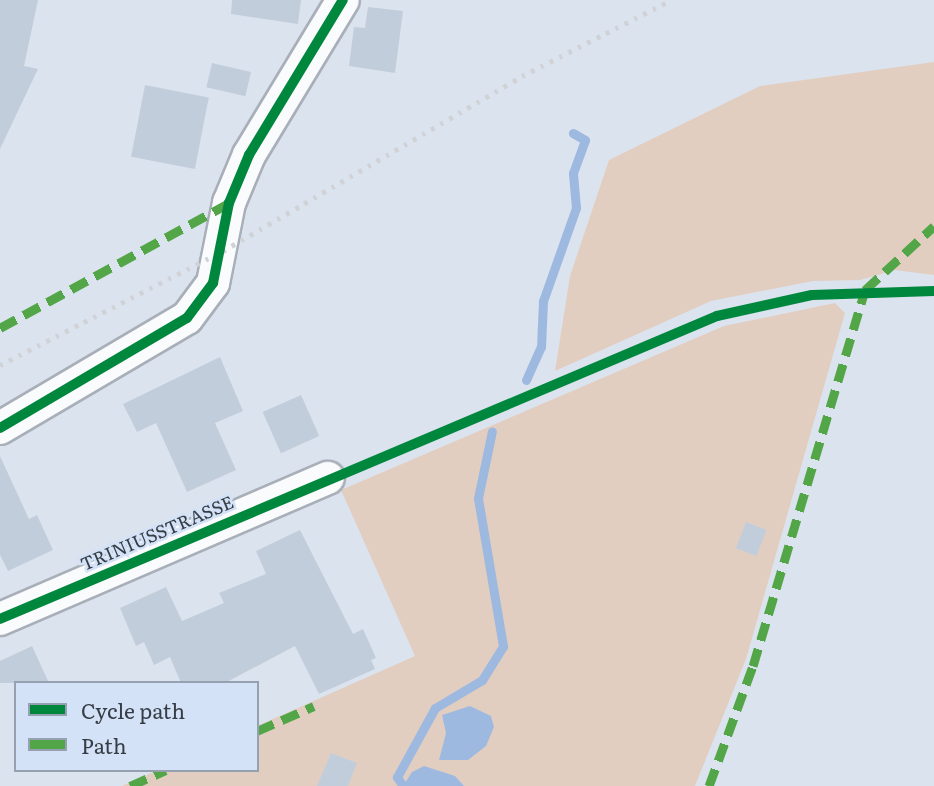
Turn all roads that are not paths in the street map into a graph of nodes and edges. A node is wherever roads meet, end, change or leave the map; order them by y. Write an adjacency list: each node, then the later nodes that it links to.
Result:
1 (343, 0): 2 (street)
2 (0, 428)
3 (328, 478): 4 (street, TRINIUSSTRASSE)
4 (0, 619)

